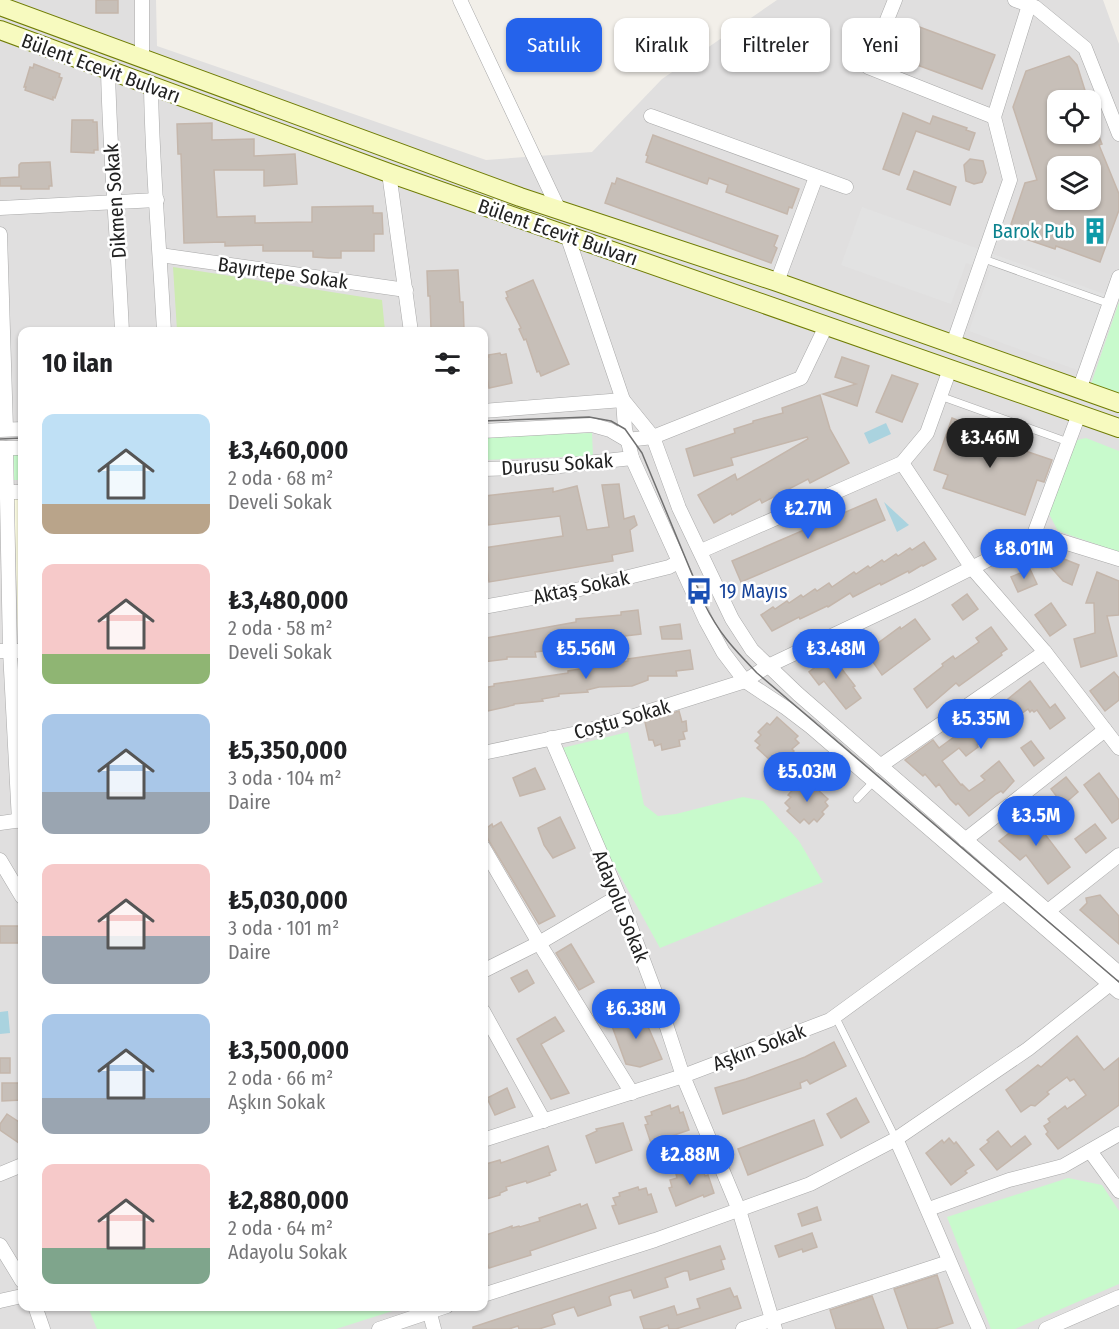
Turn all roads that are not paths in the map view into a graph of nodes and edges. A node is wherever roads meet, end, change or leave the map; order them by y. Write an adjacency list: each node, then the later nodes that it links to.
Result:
1 (142, 0): 8 (street)
2 (460, 0): 20 (street)
3 (895, 0): 12 (street)
4 (1015, 0): 6 (street)
5 (8, 5): 8 (main road, Bülent Ecevit Bulvarı)
6 (1029, 5): 12 (street); 13 (street)
7 (0, 30): 9 (main road, Bülent Ecevit Bulvarı)
8 (142, 58): 20 (main road, Bülent Ecevit Bulvarı)
9 (108, 71): 10 (main road, Bülent Ecevit Bulvarı); 18 (street, Dikmen Sokak)
10 (151, 86): 14 (main road, Bülent Ecevit Bulvarı); 17 (street, Dikmen Sokak)
11 (651, 116): 15 (street)
12 (994, 117): 24 (street)
13 (1119, 134)
14 (389, 173): 22 (main road, Bülent Ecevit Bulvarı); 27 (street)
15 (816, 177): 16 (street); 26 (street)
16 (846, 187)
17 (157, 200): 18 (street); 23 (street, Dikmen Sokak)
18 (115, 202): 19 (street); 30 (street, Dikmen Sokak)
19 (0, 208)
20 (559, 210): 26 (main road, Bülent Ecevit Bulvarı)
21 (0, 234): 43 (street)
22 (567, 235): 29 (main road, Bülent Ecevit Bulvarı); 37 (street)
23 (160, 255): 27 (street, Bayırtepe Sokak); 31 (street, Dikmen Sokak)
24 (984, 259): 28 (lane); 33 (street)
25 (1119, 277): 28 (street)
26 (777, 282): 33 (main road, Bülent Ecevit Bulvarı)
27 (406, 290): 32 (street)
28 (1110, 304): 35 (street)
29 (826, 326): 34 (main road, Bülent Ecevit Bulvarı); 45 (street)
30 (122, 327)
31 (164, 327)
32 (410, 327)
33 (953, 345): 35 (main road, Bülent Ecevit Bulvarı)
34 (950, 369): 36 (street); 40 (main road, Bülent Ecevit Bulvarı)
35 (1079, 390): 38 (main road, Bülent Ecevit Bulvarı)
36 (940, 396): 47 (lane); 50 (street)
37 (623, 400): 39 (street); 45 (street); 46 (street)
38 (1119, 404)
39 (488, 411)
40 (1078, 414): 41 (main road, Bülent Ecevit Bulvarı); 47 (street)
41 (1119, 428)
42 (18, 429): 43 (street)
43 (3, 430)
44 (488, 431): 46 (street)
45 (652, 436): 46 (street); 54 (street)
46 (627, 440): 49 (street)
47 (1068, 442): 53 (street)
48 (3, 448): 52 (street)
49 (632, 458): 51 (street, Durusu Sokak); 56 (street)
50 (902, 463): 54 (street); 57 (street)
51 (488, 469)
52 (4, 492): 59 (street)
53 (1033, 537): 55 (street); 57 (street, Coştu Sokak)
54 (701, 551): 61 (street)
55 (1119, 559)
56 (678, 562): 58 (street, Aktaş Sokak); 62 (street)
57 (972, 568): 60 (street); 61 (street, Coştu Sokak)
58 (488, 606)
59 (11, 651): 68 (street)
60 (1046, 652): 63 (street); 67 (street)
61 (763, 670): 62 (street, Coştu Sokak); 67 (street)
62 (745, 681): 64 (street, Coştu Sokak); 69 (street)
63 (1105, 730): 65 (street); 73 (street)
64 (551, 738): 66 (street, Coştu Sokak); 79 (street, Adayolu Sokak)
65 (1119, 748)
66 (488, 752)
67 (880, 766): 73 (street)
68 (18, 769)
69 (874, 781): 70 (lane); 78 (street)
70 (857, 799)
71 (18, 820): 72 (street)
72 (0, 823)
73 (966, 840): 80 (street)
74 (1119, 855): 80 (street)
75 (488, 856): 81 (street)
76 (0, 861): 77 (street)
77 (18, 890)
78 (1004, 893): 83 (street); 84 (street, Aşkın Sokak)
79 (619, 896): 81 (street); 86 (street, Adayolu Sokak)
80 (1048, 911): 83 (street)
81 (539, 943): 82 (street); 87 (street)
82 (488, 968)
83 (1116, 983): 91 (street)
84 (835, 1016): 86 (street, Aşkın Sokak); 91 (lane)
85 (488, 1020): 88 (street)
86 (683, 1076): 87 (street, Aşkın Sokak); 97 (street, Adayolu Sokak)
87 (632, 1093): 88 (street, Aşkın Sokak)
88 (544, 1121): 90 (street, Aşkın Sokak)
89 (1119, 1134): 92 (street)
90 (488, 1138)
91 (896, 1139): 96 (street); 97 (street)
92 (1090, 1151): 95 (street); 96 (street)
93 (18, 1167): 94 (street)
94 (0, 1174)
95 (1119, 1191)
96 (929, 1209): 99 (street)
97 (739, 1210): 101 (street); 108 (street)
98 (0, 1245): 100 (street)
99 (949, 1262): 108 (street); 113 (street)
100 (18, 1274)
101 (488, 1293)
102 (18, 1297): 104 (street)
103 (1119, 1297): 114 (street)
104 (0, 1300)
105 (37, 1311): 109 (street)
106 (424, 1311): 110 (street)
107 (430, 1311): 111 (street)
108 (773, 1325): 112 (street)
109 (43, 1329)
110 (379, 1329)
111 (434, 1329)
112 (743, 1329)
113 (979, 1329)
114 (1046, 1329)

